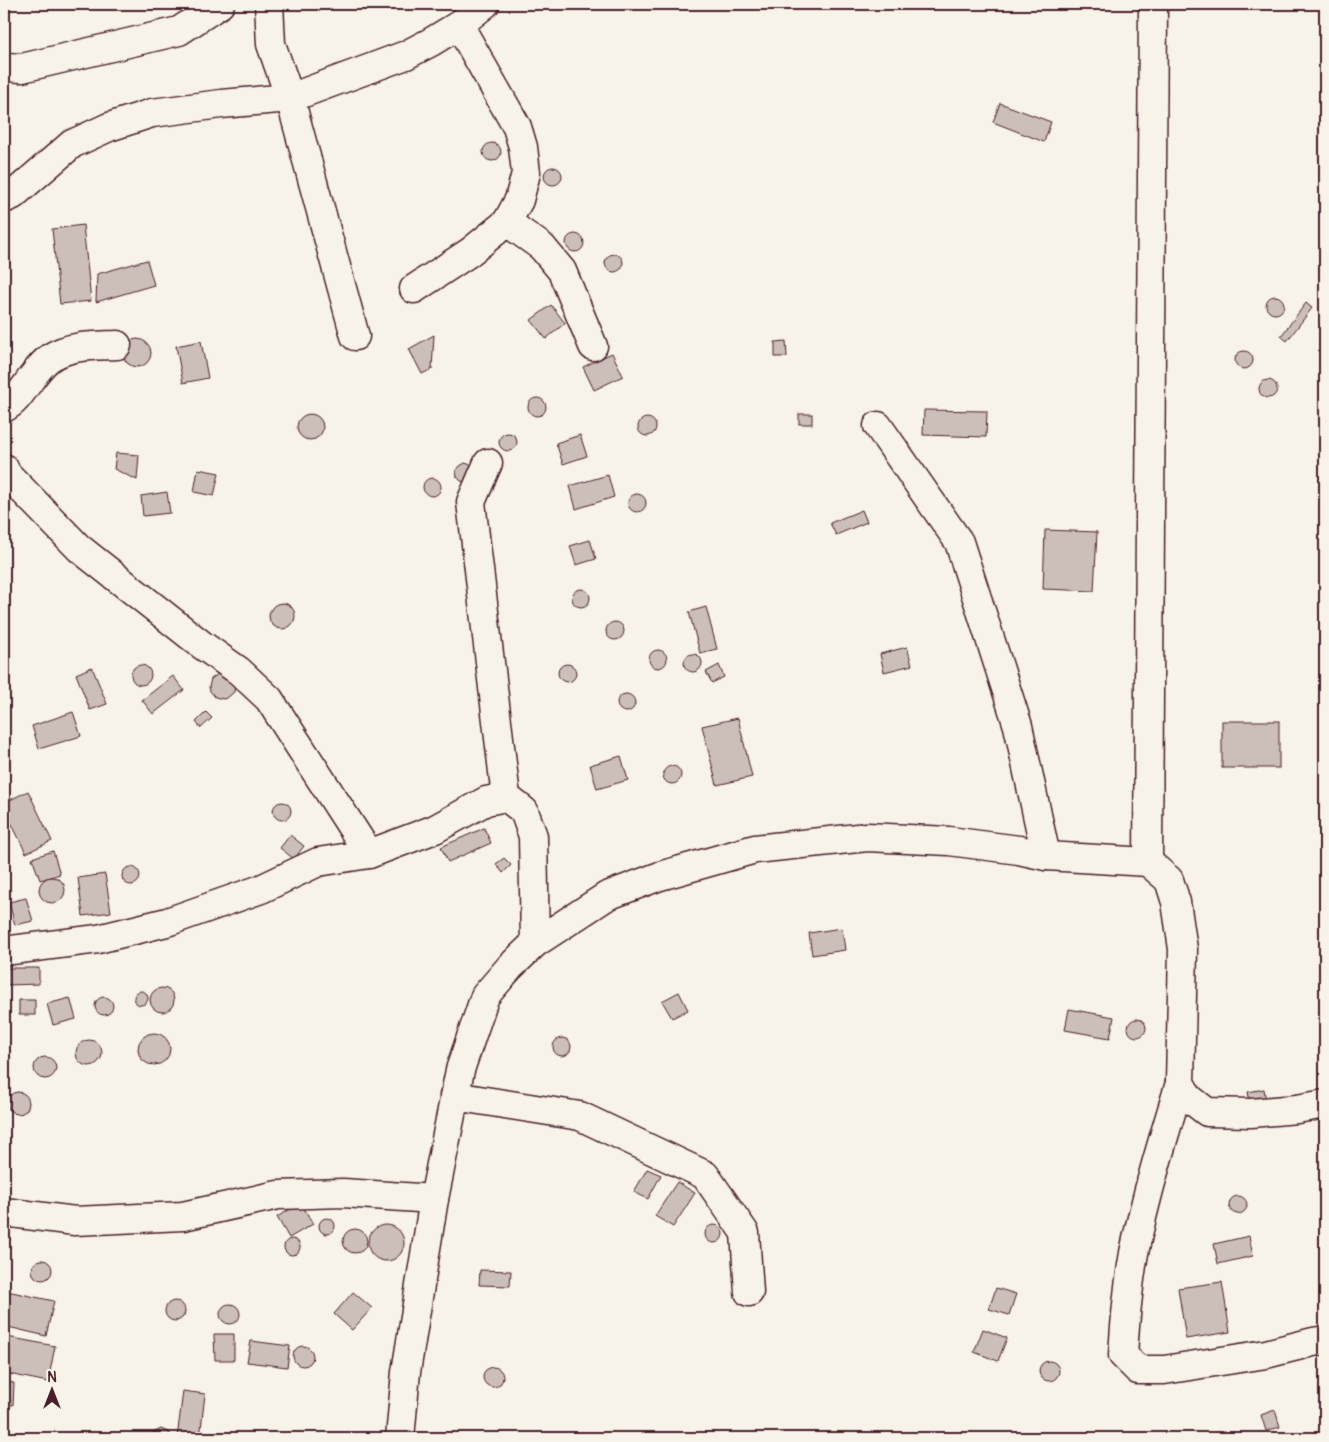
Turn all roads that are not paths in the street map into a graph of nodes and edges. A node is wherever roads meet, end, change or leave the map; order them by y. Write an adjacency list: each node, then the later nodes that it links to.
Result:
1 (220, 4): 6 (street)
2 (269, 4): 7 (street)
3 (485, 4): 5 (street)
4 (1153, 4): 21 (street)
5 (459, 25): 7 (street); 9 (street)
6 (4, 67)
7 (290, 98): 8 (street); 11 (street)
8 (4, 199)
9 (507, 222): 10 (street); 13 (street)
10 (414, 289)
11 (355, 336)
12 (117, 345): 14 (street)
13 (593, 346)
14 (4, 408)
15 (878, 426): 20 (street)
16 (488, 463): 18 (street)
17 (4, 468): 19 (street)
18 (506, 797): 19 (street); 22 (street)
19 (369, 854): 23 (street)
20 (1046, 856): 21 (street); 22 (street)
21 (1148, 862): 24 (street)
22 (536, 943): 25 (street)
23 (4, 951)
24 (1180, 1082): 26 (street); 30 (street)
25 (454, 1096): 27 (street); 29 (street)
26 (1325, 1104)
27 (434, 1199): 28 (street); 31 (street)
28 (4, 1212)
29 (750, 1292)
30 (1325, 1340)
31 (400, 1438)

